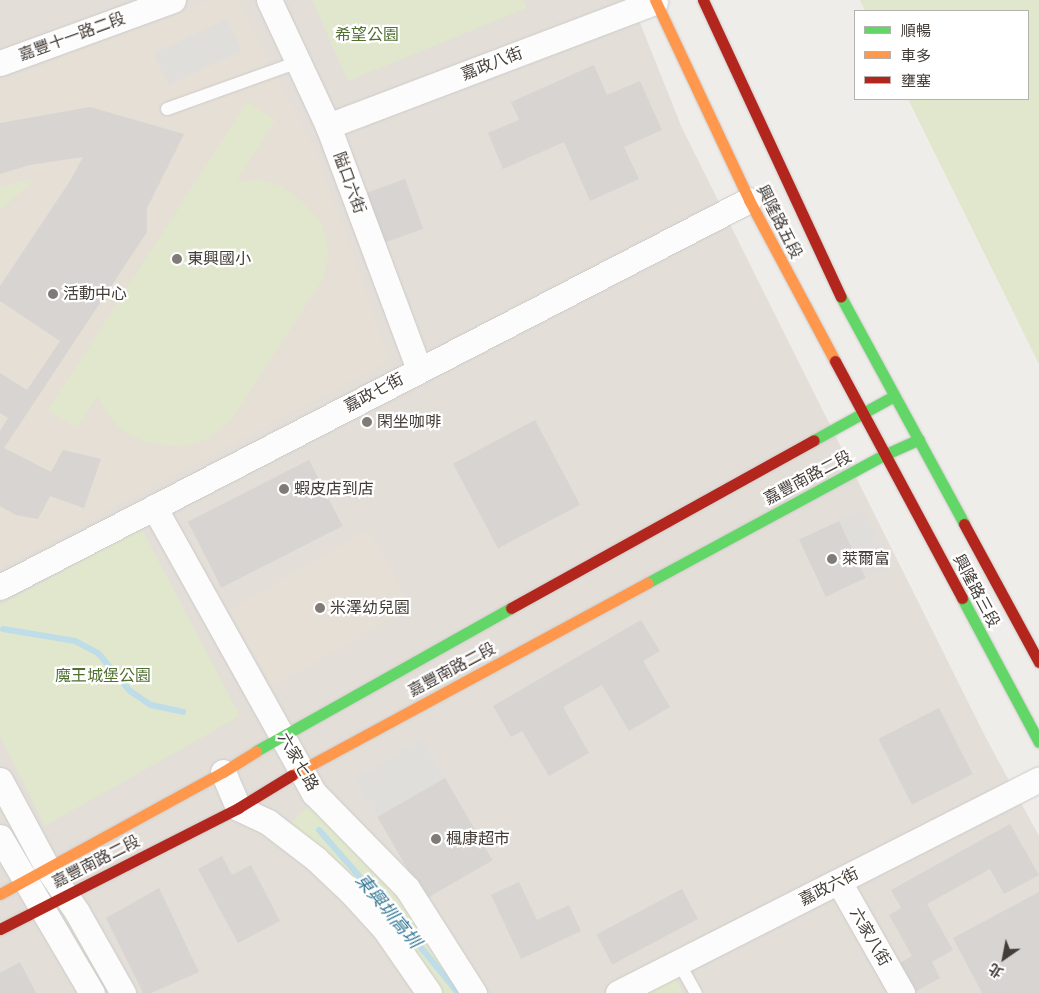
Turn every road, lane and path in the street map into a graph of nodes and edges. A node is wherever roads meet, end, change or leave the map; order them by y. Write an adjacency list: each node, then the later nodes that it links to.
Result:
1 (173, 0): 6 (street, 嘉豐十一路二段)
2 (269, 0): 5 (street, 隘口六街)
3 (703, 0): 11 (street, 興隆路五段)
4 (655, 1): 8 (street, 嘉政八街); 9 (street, 興隆路五段)
5 (298, 62): 7 (lane); 8 (street, 隘口六街)
6 (0, 63)
7 (167, 109)
8 (328, 126): 10 (street, 隘口六街)
9 (749, 200): 10 (street, 嘉政七街); 12 (street, 興隆路五段)
10 (418, 370): 15 (street, 嘉政七街)
11 (894, 396): 12 (street, 嘉豐南路二段); 13 (street, 興隆路五段)
12 (862, 414): 14 (street, 興隆路五段); 18 (street, 嘉豐南路二段)
13 (919, 440): 14 (street, 嘉豐南路二段); 17 (street, 興隆路三段)
14 (886, 454): 19 (street, 興隆路三段); 20 (street, 嘉豐南路二段)
15 (154, 507): 16 (street, 嘉政七街); 18 (street, 六家七路)
16 (0, 587)
17 (1039, 662)
18 (282, 735): 20 (street, 六家七路); 21 (street, 嘉豐南路二段)
19 (1039, 742)
20 (300, 770): 24 (street, 嘉豐南路二段); 36 (street, 六家七路)
21 (223, 772): 24 (street); 26 (street, 嘉豐南路二段)
22 (1039, 779): 27 (street, 嘉政六街)
23 (0, 780): 26 (street)
24 (238, 808): 29 (street, 嘉豐南路二段); 35 (street)
25 (0, 837): 26 (street)
26 (37, 875): 28 (street, 嘉豐南路二段); 29 (street); 30 (street)
27 (839, 882): 32 (street, 嘉政六街); 39 (street, 六家八街)
28 (0, 894)
29 (67, 896): 30 (street, 嘉豐南路二段); 34 (street)
30 (42, 906): 31 (street, 嘉豐南路二段); 33 (street)
31 (0, 929)
32 (678, 961): 37 (street, 嘉政六街); 38 (lane)
33 (92, 993)
34 (123, 993)
35 (429, 993)
36 (474, 993)
37 (618, 993)
38 (696, 993)
39 (902, 993)

